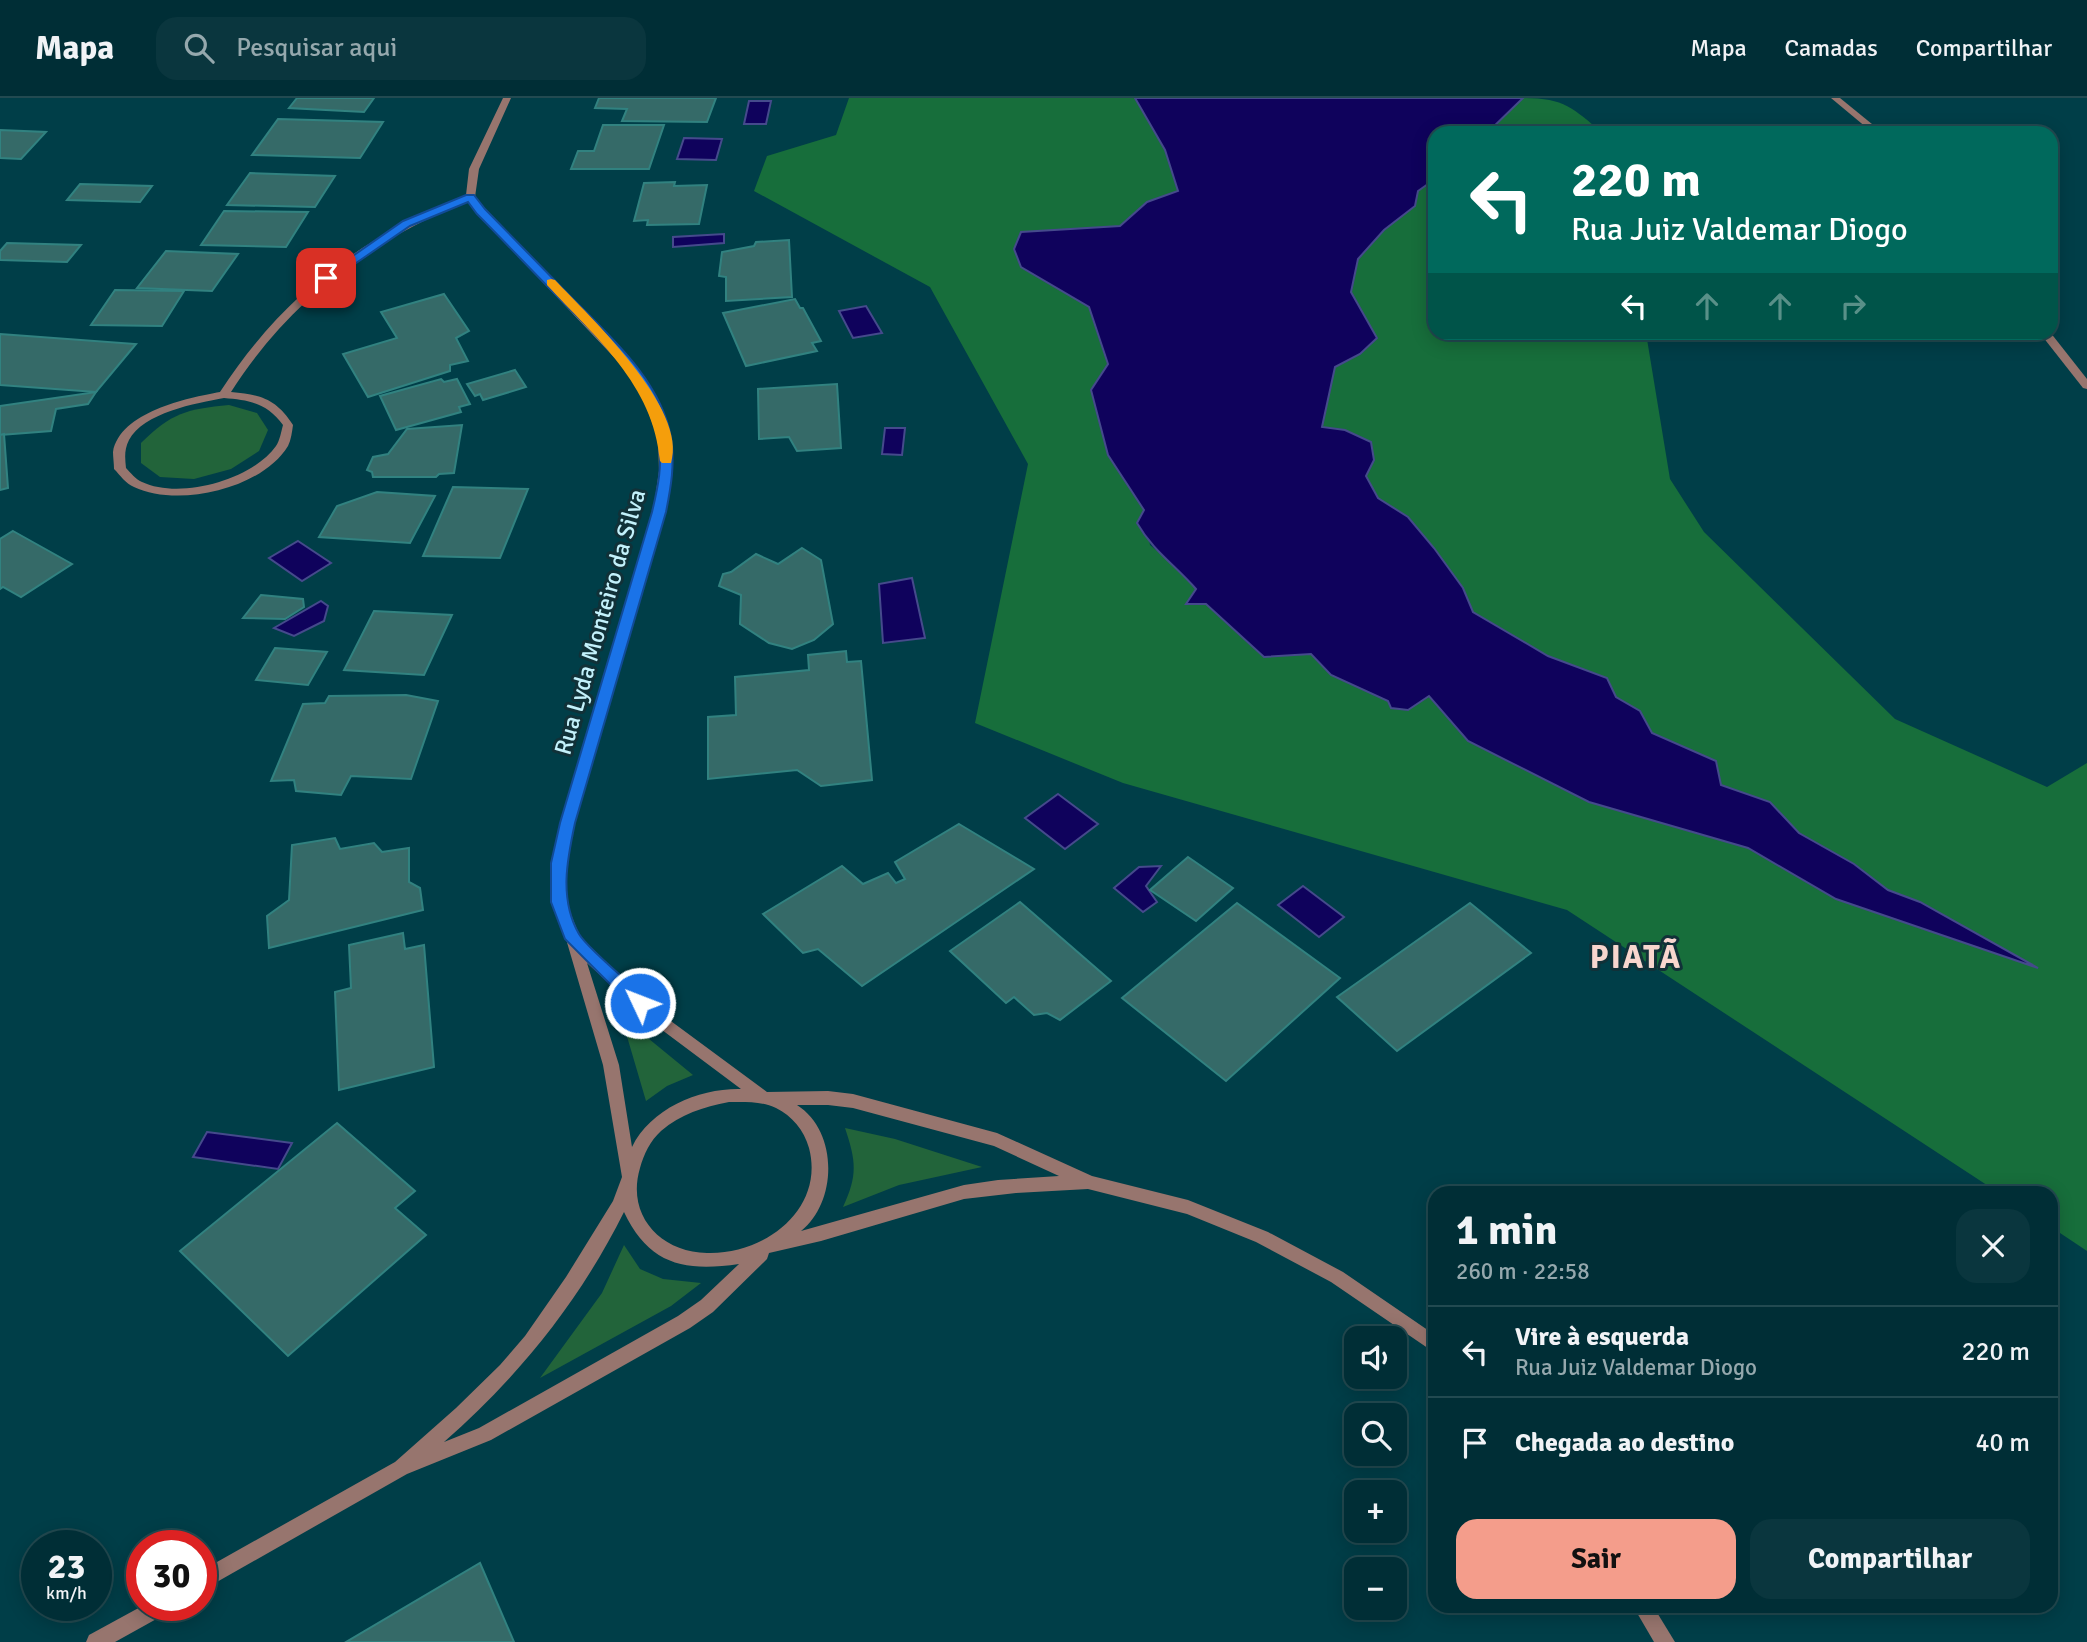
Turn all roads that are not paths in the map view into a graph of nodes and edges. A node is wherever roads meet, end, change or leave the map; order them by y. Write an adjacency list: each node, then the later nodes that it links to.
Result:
1 (507, 98): 4 (street)
2 (1835, 98): 3 (street)
3 (1870, 126)
4 (470, 197): 7 (street); 8 (street, Rua Lyda Monteiro da Silva)
5 (2050, 340): 6 (street)
6 (2087, 386)
7 (224, 395): 7 (street)
8 (573, 939): 9 (street, Rua Lyda Monteiro da Silva); 10 (street, Rua Lyda Monteiro da Silva)
9 (768, 1098): 10 (street); 11 (street); 12 (street)
10 (628, 1181): 12 (street); 14 (street)
11 (1090, 1183): 12 (street); 13 (street)
12 (768, 1248): 14 (street)
13 (1428, 1338)
14 (401, 1468): 15 (street)
15 (217, 1573)
16 (1647, 1613): 19 (street)
17 (133, 1621): 18 (street)
18 (96, 1642)
19 (1665, 1642)

